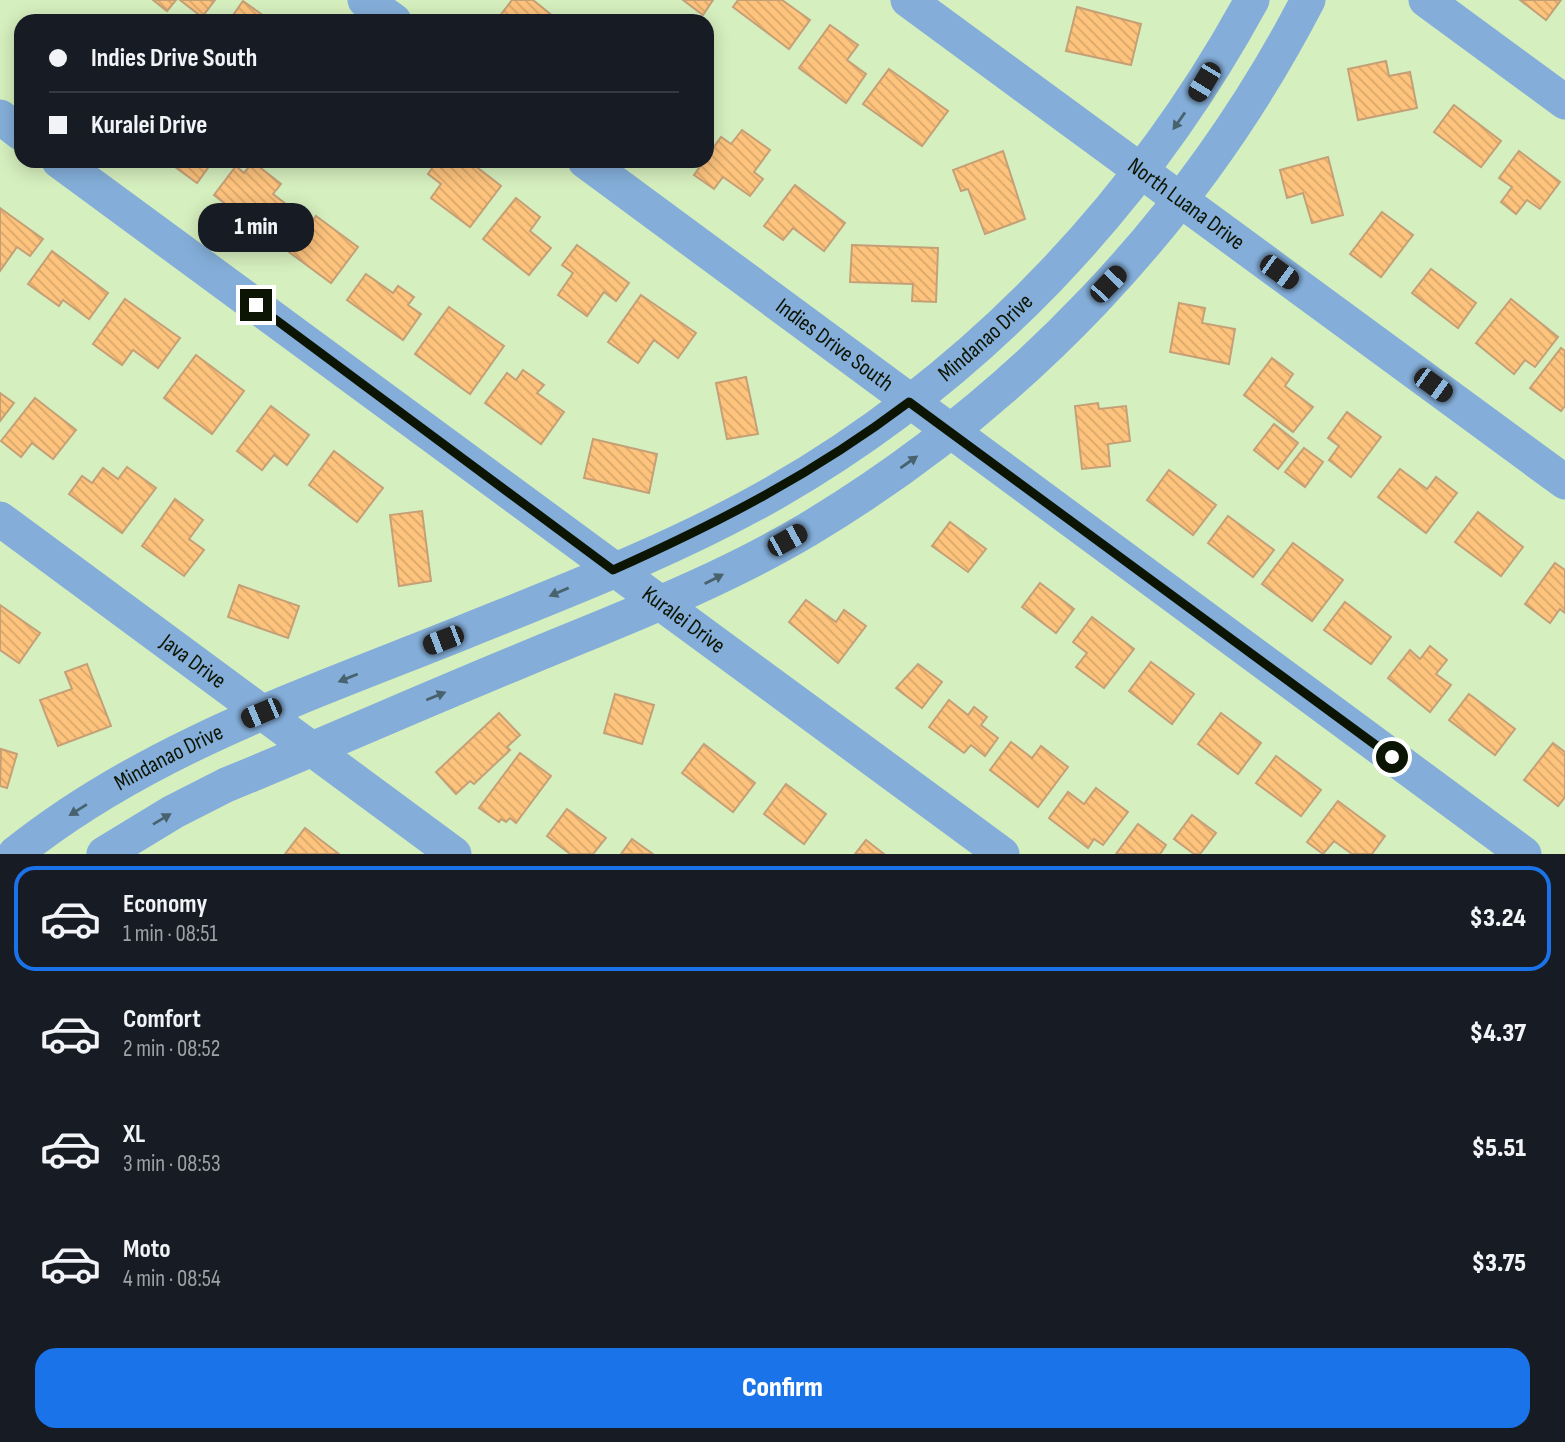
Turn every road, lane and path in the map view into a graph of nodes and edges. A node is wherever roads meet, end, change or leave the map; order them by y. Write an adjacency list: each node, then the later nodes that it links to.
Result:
1 (365, 0): 6 (street)
2 (908, 0): 12 (street, North Luana Drive)
3 (1252, 0): 12 (street, Mindanao Drive, one-way to 12)
4 (1308, 0): 13 (street)
5 (1426, 0): 7 (street)
6 (384, 14)
7 (1565, 102)
8 (0, 117): 9 (street)
9 (14, 128)
10 (68, 168): 18 (street, Kuralei Drive)
11 (594, 168): 14 (street, Indies Drive South)
12 (1143, 172): 13 (street, North Luana Drive); 14 (street, Mindanao Drive)
13 (1182, 200): 15 (street); 16 (street, North Luana Drive)
14 (909, 402): 15 (street, Indies Drive South); 18 (street, Mindanao Drive)
15 (951, 433): 19 (street, one-way to 15); 26 (street, Indies Drive South)
16 (1565, 482)
17 (0, 519): 20 (street, Java Drive)
18 (613, 570): 19 (street, Kuralei Drive); 20 (street, Mindanao Drive, one-way to 20)
19 (660, 602): 21 (street, one-way to 19); 25 (street, Kuralei Drive)
20 (261, 713): 21 (street, Java Drive); 22 (street, Mindanao Drive, one-way to 22)
21 (314, 749): 23 (street, one-way to 21); 24 (street, Java Drive)
22 (15, 854)
23 (104, 854)
24 (454, 854)
25 (1002, 854)
26 (1524, 854)

